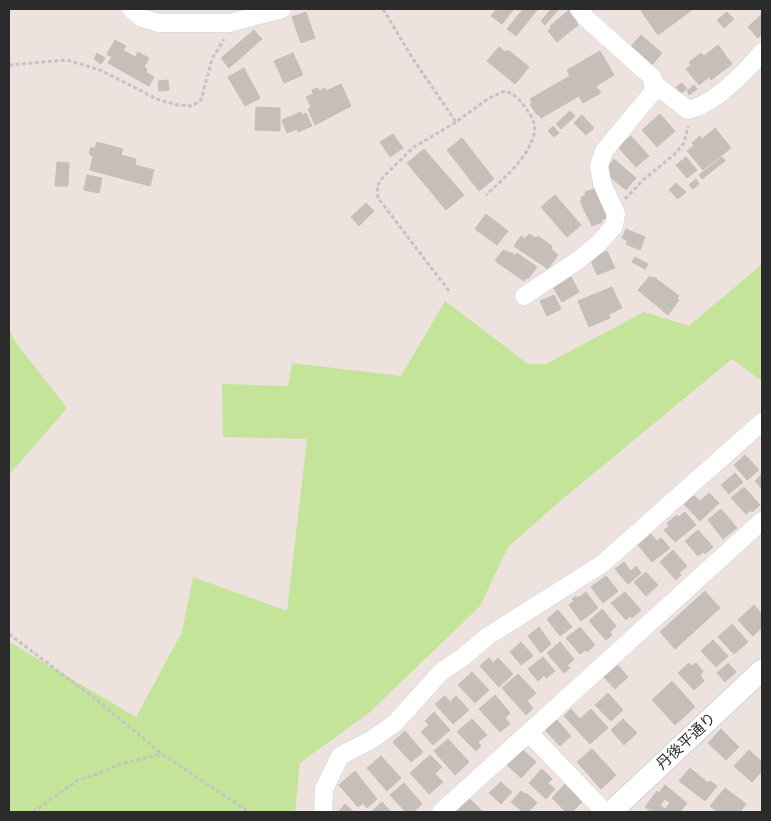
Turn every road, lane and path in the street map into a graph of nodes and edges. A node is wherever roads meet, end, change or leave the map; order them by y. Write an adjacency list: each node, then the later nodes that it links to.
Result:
1 (131, 9): 5 (street)
2 (282, 9): 5 (street)
3 (384, 9): 10 (path)
4 (579, 9): 8 (street)
5 (230, 23): 7 (path)
6 (762, 52): 9 (street)
7 (9, 66)
8 (653, 83): 9 (street); 12 (street)
9 (688, 110): 12 (path)
10 (456, 122): 11 (path); 13 (path)
11 (486, 195)
12 (614, 210): 14 (street)
13 (449, 291)
14 (524, 296)
15 (762, 422): 23 (street)
16 (762, 521): 19 (street)
17 (9, 634): 20 (path)
18 (762, 670): 26 (street, 丹後平通り)
19 (529, 733): 24 (street); 25 (street)
20 (162, 754): 21 (path); 22 (path)
21 (33, 812)
22 (249, 812)
23 (322, 812)
24 (441, 812)
25 (606, 812)
26 (611, 812)

